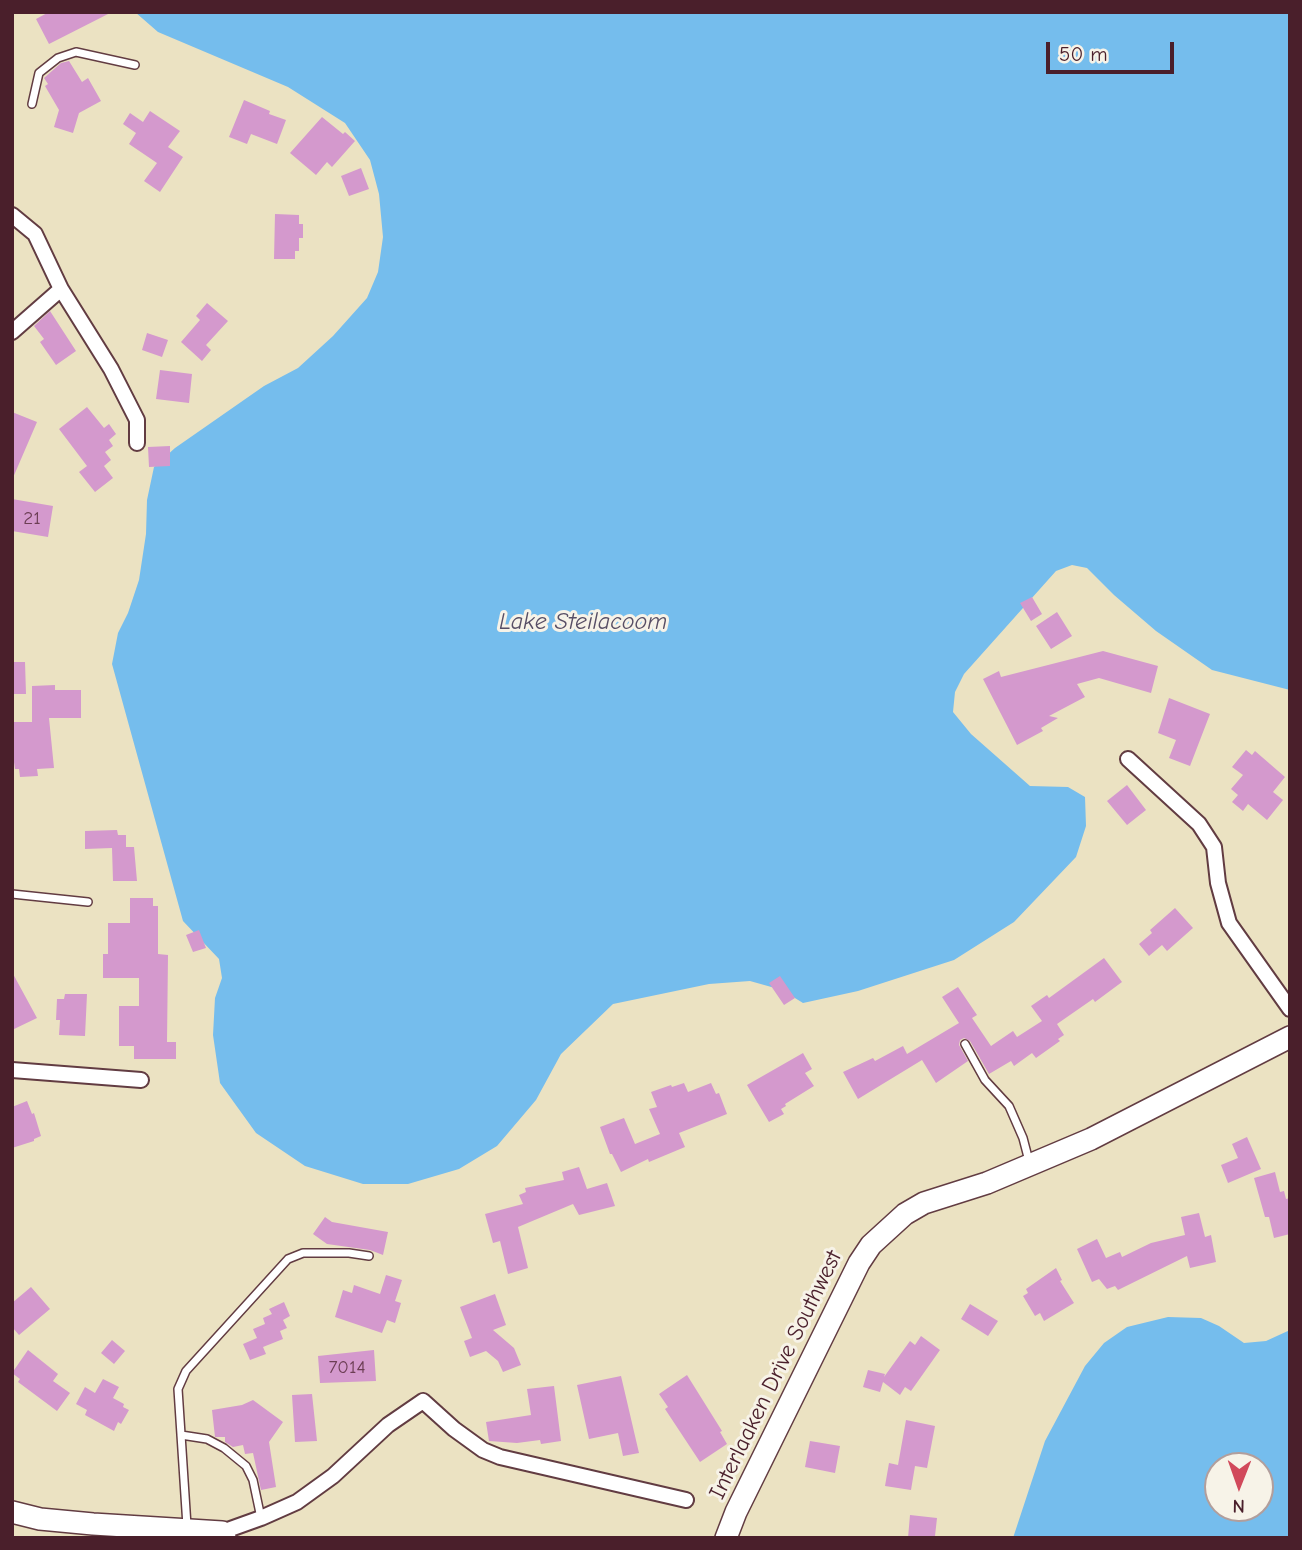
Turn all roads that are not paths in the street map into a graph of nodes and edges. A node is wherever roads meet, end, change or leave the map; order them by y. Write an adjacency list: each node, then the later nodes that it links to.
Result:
1 (135, 65): 2 (lane)
2 (32, 104)
3 (12, 215): 4 (street)
4 (61, 289): 5 (street); 6 (street)
5 (12, 332)
6 (137, 443)
7 (1128, 760): 10 (street)
8 (12, 894): 9 (lane)
9 (88, 902)
10 (1290, 1009)
11 (1290, 1037): 15 (street, Interlaaken Drive Southwest)
12 (965, 1044): 15 (lane)
13 (12, 1070): 14 (street)
14 (141, 1080)
15 (1031, 1165): 23 (street, Interlaaken Drive Southwest)
16 (369, 1256): 17 (lane)
17 (181, 1435): 20 (lane); 21 (lane)
18 (686, 1500): 20 (street)
19 (12, 1512): 21 (street)
20 (261, 1518): 22 (street)
21 (187, 1530): 22 (street)
22 (223, 1535)
23 (726, 1538)

